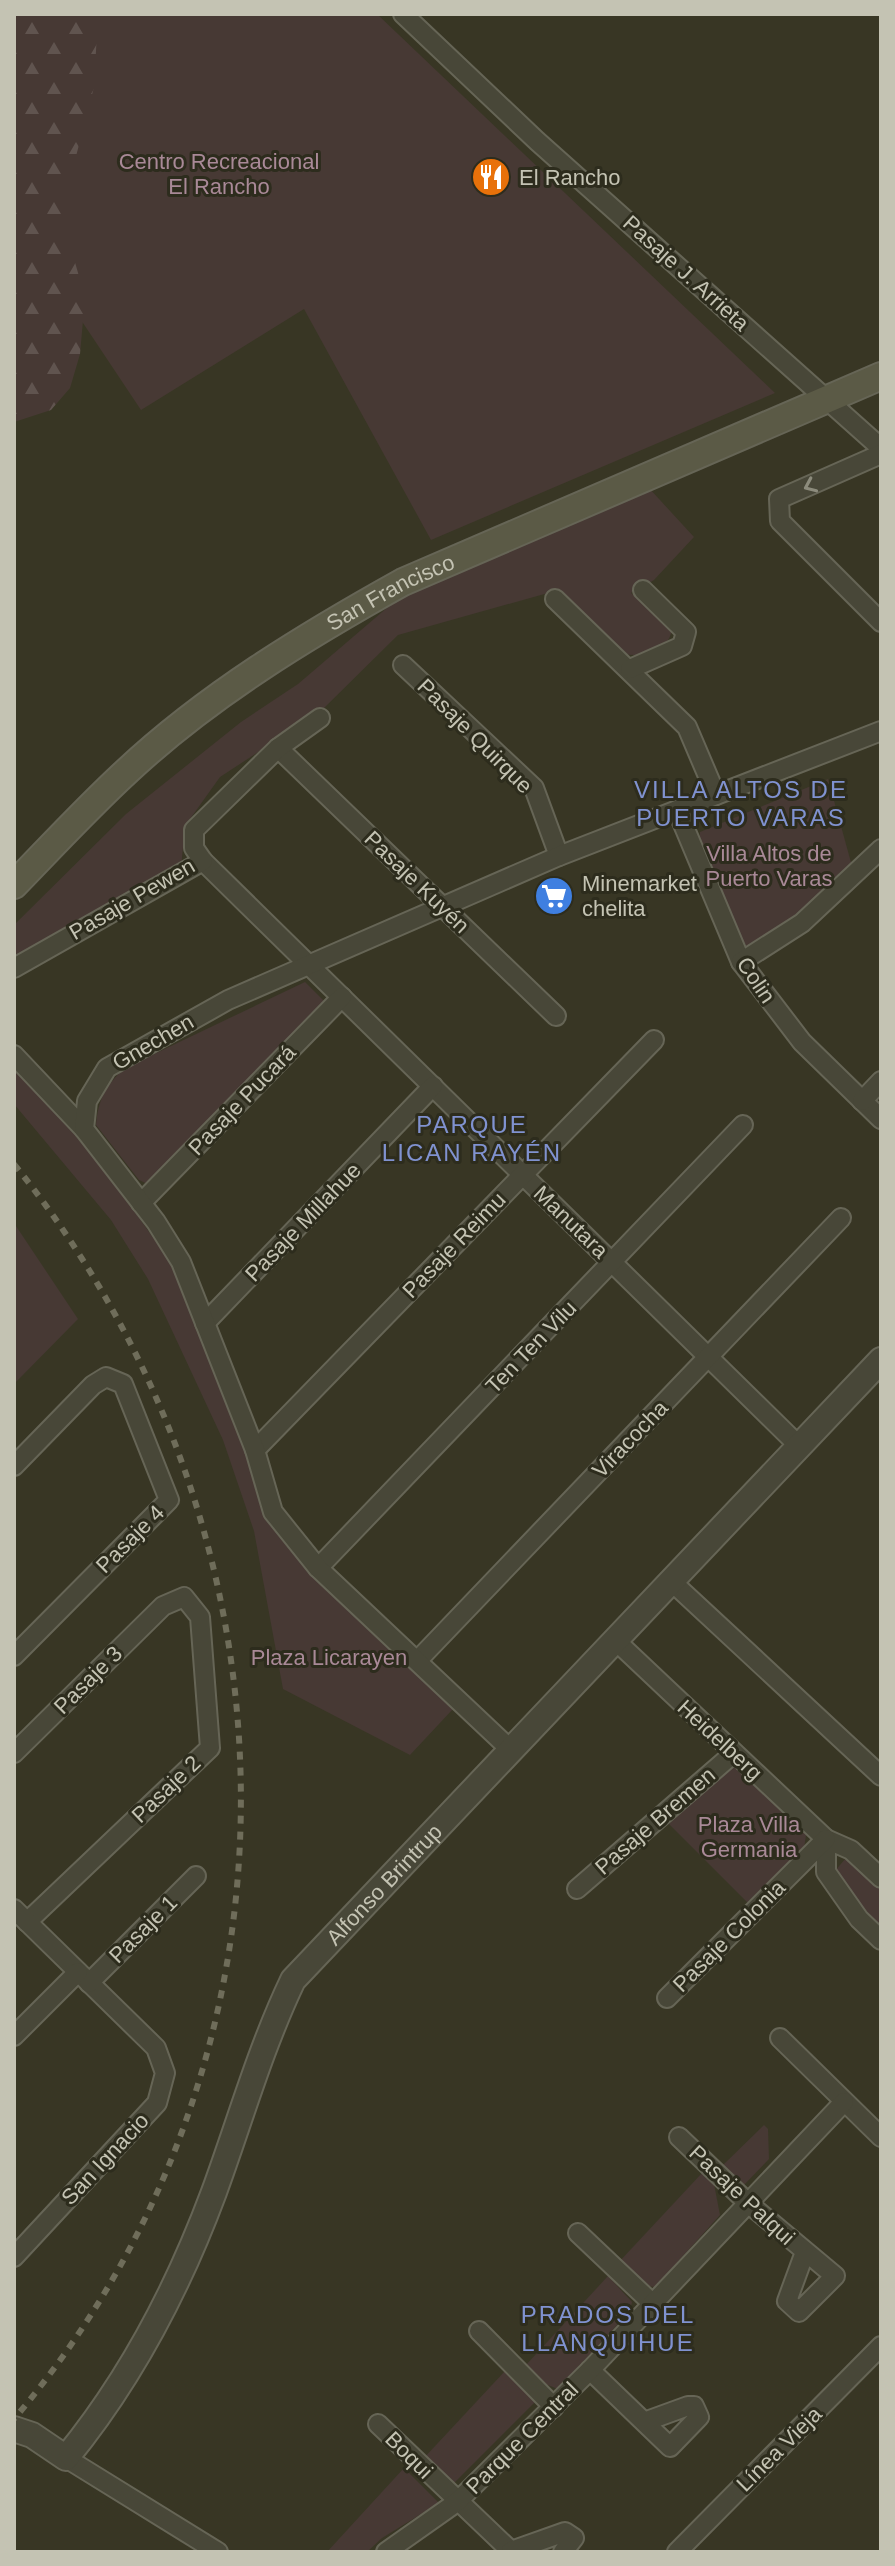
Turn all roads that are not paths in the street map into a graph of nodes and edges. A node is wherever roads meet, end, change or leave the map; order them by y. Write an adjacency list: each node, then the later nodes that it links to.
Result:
1 (403, 14): 3 (street, Pasaje J. Arrieta)
2 (881, 376): 3 (main road, San Francisco)
3 (829, 400): 4 (street, Pasaje J. Arrieta); 19 (main road, San Francisco)
4 (881, 448)
5 (881, 454): 8 (street, one-way to 8)
6 (643, 590): 10 (street)
7 (555, 599): 10 (street)
8 (881, 622)
9 (403, 665): 17 (street, Pasaje Quirque)
10 (630, 669): 14 (street)
11 (320, 718): 13 (street, Pasaje Pewen)
12 (881, 731): 14 (street, Gnechen)
13 (278, 748): 18 (street, Pasaje Pewen); 20 (street, Pasaje Kuyén)
14 (716, 795): 15 (street, Gnechen)
15 (677, 810): 17 (street, Gnechen); 21 (street, Colin)
16 (881, 849): 21 (street)
17 (559, 856): 20 (street, Gnechen)
18 (203, 861): 22 (street, Manutara); 23 (street, Pasaje Pewen)
19 (14, 885)
20 (441, 904): 22 (street, Gnechen); 25 (street, Pasaje Kuyén)
21 (741, 962): 30 (street, Colin)
22 (309, 964): 24 (street, Manutara); 33 (street, Gnechen)
23 (14, 968)
24 (342, 997): 29 (street, Manutara); 35 (street, Pasaje Pucará)
25 (556, 1016)
26 (654, 1040): 34 (street, Pasaje Reimu)
27 (14, 1055): 33 (street)
28 (881, 1081): 30 (street)
29 (433, 1086): 34 (street, Manutara); 38 (street, Pasaje Millahue)
30 (862, 1101): 31 (street, Colin)
31 (881, 1119)
32 (743, 1125): 37 (street, Ten Ten Vilu)
33 (84, 1129): 35 (street)
34 (523, 1174): 37 (street, Manutara); 42 (street, Pasaje Reimu)
35 (141, 1203): 38 (street)
36 (841, 1218): 39 (street, Viracocha)
37 (612, 1262): 39 (street, Manutara); 44 (street, Ten Ten Vilu)
38 (205, 1323): 42 (street)
39 (709, 1357): 41 (street, Manutara); 49 (street, Viracocha)
40 (881, 1360): 41 (street, Alfonso Brintrup)
41 (799, 1446): 45 (street, Alfonso Brintrup)
42 (255, 1450): 44 (street)
43 (14, 1466): 48 (street, Pasaje 4)
44 (318, 1568): 49 (street)
45 (671, 1581): 47 (street, Alfonso Brintrup); 53 (street)
46 (163, 1606): 51 (street, Pasaje 3); 58 (street, Pasaje 2)
47 (615, 1640): 50 (street, Alfonso Brintrup); 52 (street, Heidelberg)
48 (14, 1656)
49 (418, 1660): 50 (street)
50 (511, 1750): 79 (street, Alfonso Brintrup)
51 (14, 1753)
52 (734, 1753): 54 (street, Heidelberg); 57 (street, Pasaje Bremen)
53 (881, 1776)
54 (826, 1839): 56 (street, Heidelberg); 59 (street); 61 (street, Pasaje Colonia)
55 (196, 1876): 60 (street, Pasaje 1)
56 (881, 1878)
57 (577, 1889)
58 (20, 1915): 60 (street)
59 (881, 1940)
60 (84, 1977): 62 (street, Pasaje 1); 70 (street, San Ignacio)
61 (667, 1998)
62 (14, 2036)
63 (780, 2038): 64 (street)
64 (844, 2102): 66 (street); 67 (street, Parque Central)
65 (679, 2137): 67 (street, Pasaje Palqui)
66 (881, 2137)
67 (748, 2203): 69 (street, Pasaje Palqui); 71 (street, Parque Central)
68 (578, 2233): 71 (street)
69 (805, 2252)
70 (14, 2257)
71 (653, 2304): 74 (street, Parque Central)
72 (479, 2331): 75 (street)
73 (881, 2346): 85 (street, Línea Vieja)
74 (590, 2370): 75 (street, Parque Central); 76 (street)
75 (554, 2407): 80 (street, Parque Central)
76 (644, 2422)
77 (378, 2424): 80 (street, Boqui)
78 (14, 2429): 79 (street)
79 (66, 2458): 81 (street)
80 (457, 2502): 82 (street, Parque Central); 83 (street, Boqui)
81 (218, 2552)
82 (386, 2552)
83 (511, 2552): 84 (street, Boqui)
84 (563, 2552)
85 (677, 2552)

